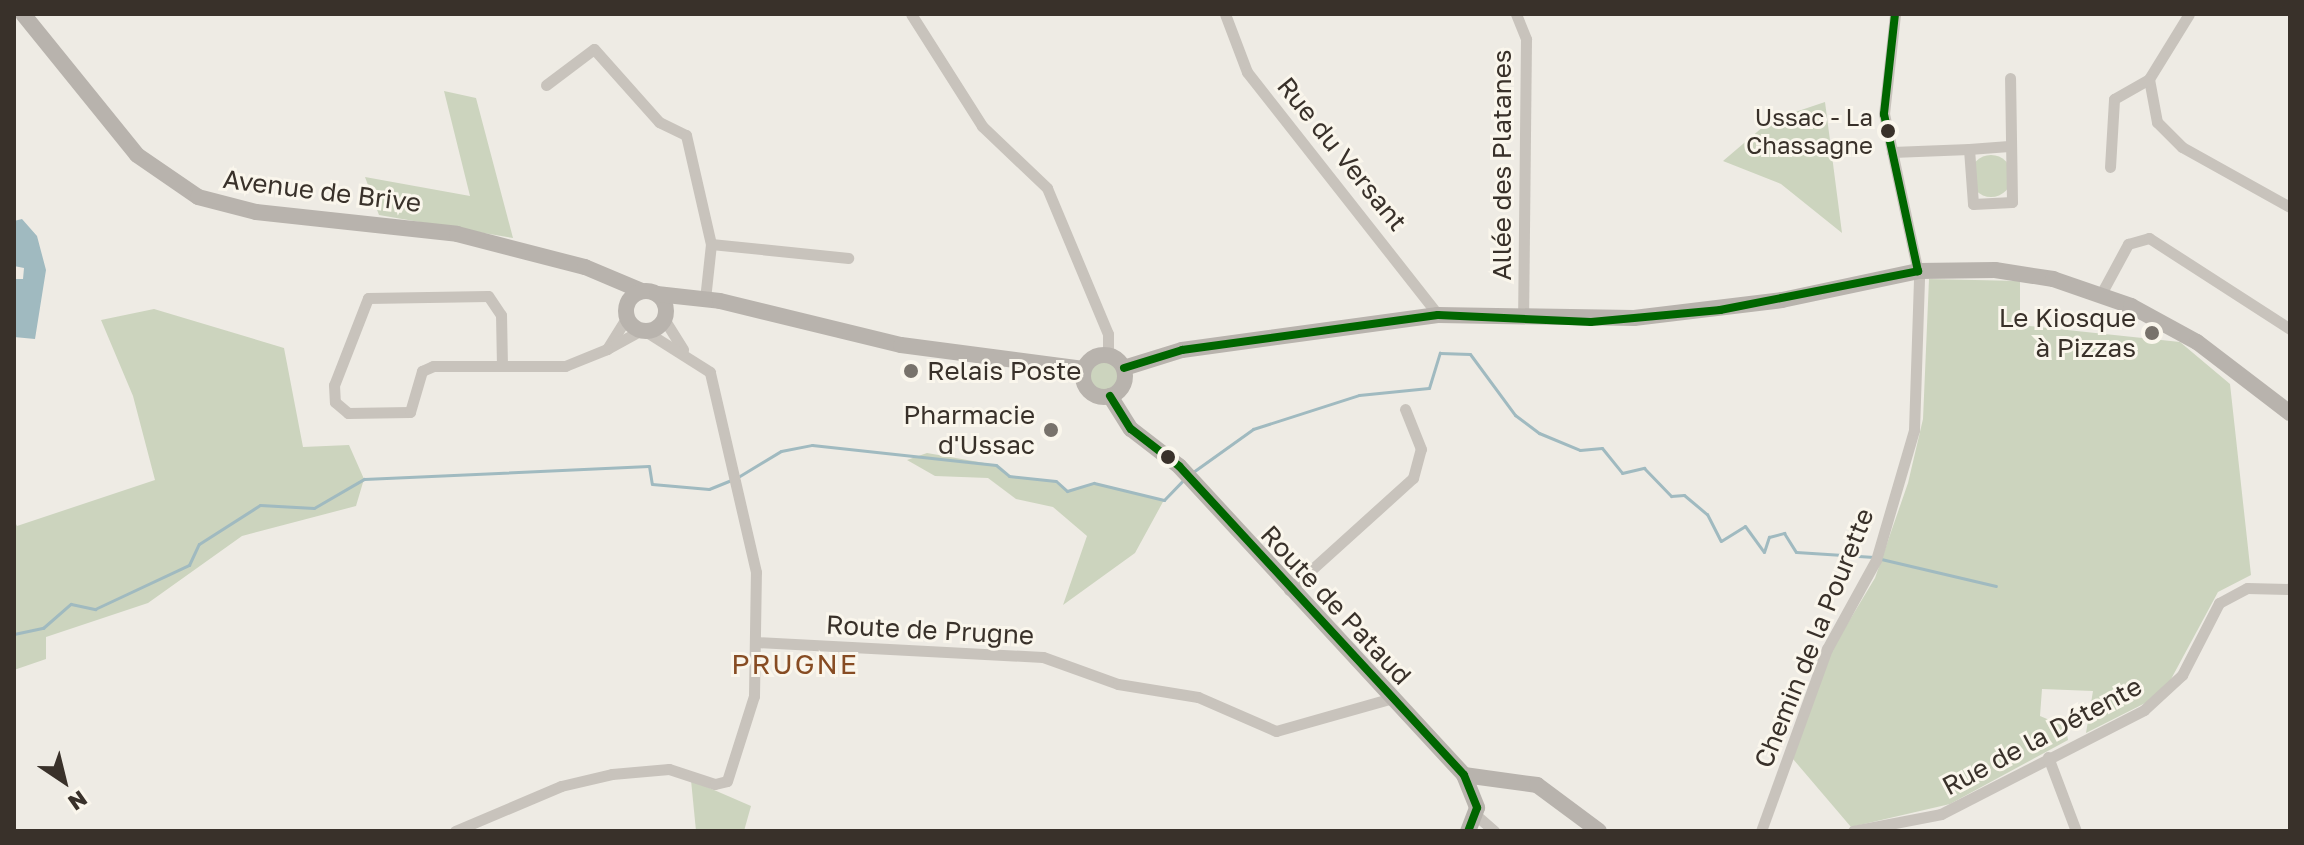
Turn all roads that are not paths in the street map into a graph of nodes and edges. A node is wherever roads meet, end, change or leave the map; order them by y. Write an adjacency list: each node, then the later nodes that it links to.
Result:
1 (23, 14): 17 (street, Avenue de Brive)
2 (911, 14): 30 (street)
3 (1225, 14): 23 (street, Rue du Versant)
4 (1516, 14): 25 (street, Allée des Platanes)
5 (1895, 14): 12 (street, Chemin de la Pourette)
6 (2189, 14): 8 (street)
7 (2010, 78): 10 (street)
8 (2149, 79): 13 (street); 14 (street)
9 (546, 85): 15 (street)
10 (2009, 146): 11 (street); 11 (street)
11 (1969, 149): 12 (street)
12 (1892, 152): 18 (street, Chemin de la Pourette)
13 (2110, 167)
14 (2290, 207)
15 (711, 244): 16 (street); 21 (street)
16 (848, 258)
17 (596, 271): 19 (street, Avenue de Brive); 22 (street)
18 (1918, 271): 20 (street); 25 (street); 48 (street, Chemin de la Pourette)
19 (650, 292): 21 (street, Avenue de Brive); 22 (street); 24 (street)
20 (2101, 294): 26 (street); 36 (street)
21 (700, 299): 24 (street); 33 (street, Avenue de Brive)
22 (626, 313): 27 (street); 28 (street)
23 (1438, 315): 25 (street); 32 (street)
24 (664, 318): 27 (street); 29 (street)
25 (1523, 318)
26 (2290, 329)
27 (643, 331): 28 (street); 29 (street)
28 (607, 349): 31 (street)
29 (686, 354): 39 (street)
30 (1108, 355): 32 (street); 33 (street)
31 (502, 366): 31 (street)
32 (1124, 368): 34 (street)
33 (1083, 369): 34 (street)
34 (1110, 396): 38 (street, Route de Pataud)
35 (1405, 409): 38 (street)
36 (2290, 413)
37 (2290, 589): 41 (street, Rue de la Détente)
38 (1289, 590): 40 (street, Route de Pataud)
39 (756, 642): 40 (street, Route de Prugne); 44 (street)
40 (1389, 699): 42 (street, Route de Pataud)
41 (2048, 757): 49 (street, Rue de la Détente); 50 (street)
42 (1464, 775): 43 (street); 47 (street)
43 (1477, 816): 45 (street); 46 (street)
44 (455, 831)
45 (1468, 831)
46 (1494, 831)
47 (1599, 831)
48 (1761, 831)
49 (1853, 831)
50 (2076, 831)

